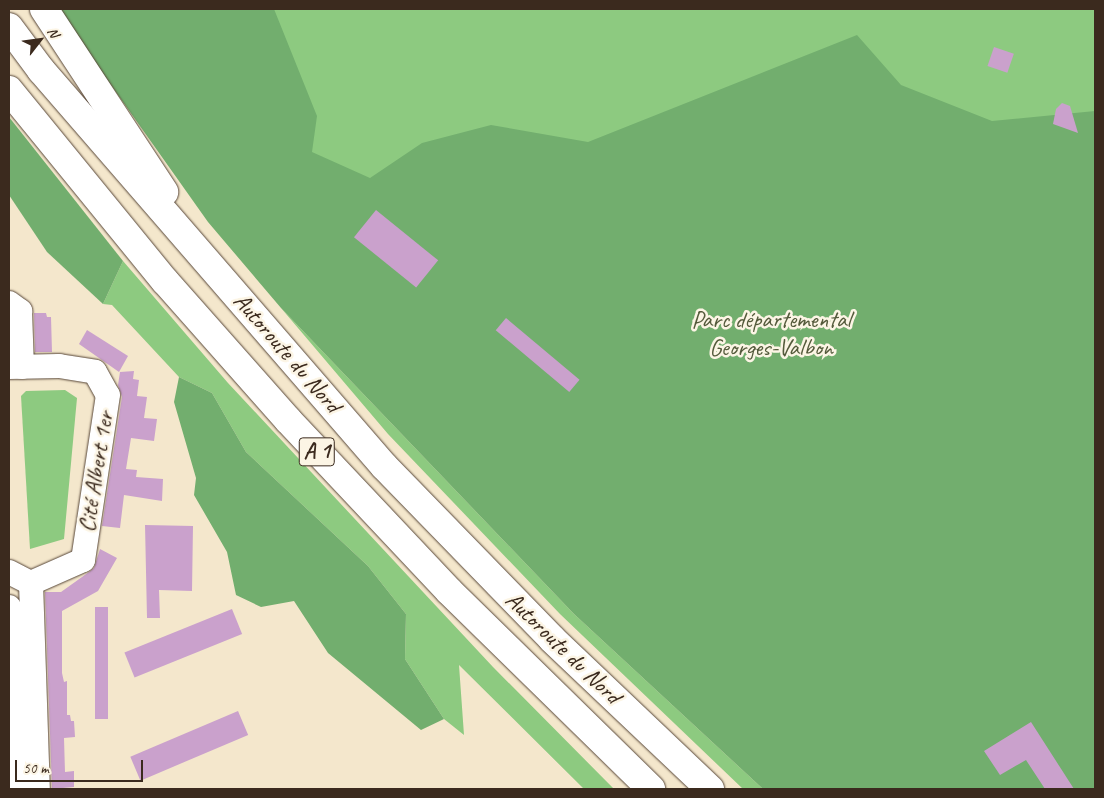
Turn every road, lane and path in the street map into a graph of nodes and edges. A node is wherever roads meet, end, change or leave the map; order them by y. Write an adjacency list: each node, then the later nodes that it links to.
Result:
1 (44, 9): 4 (highway)
2 (9, 27): 4 (highway, Autoroute du Nord / A 1)
3 (9, 90): 12 (highway, Autoroute du Nord / A 1)
4 (194, 246): 13 (highway, Autoroute du Nord / A 1)
5 (9, 302): 6 (street, Cité Albert 1er)
6 (16, 367): 8 (street, Cité Albert 1er)
7 (9, 572): 8 (street)
8 (30, 583): 11 (street)
9 (9, 607): 10 (street)
10 (15, 789)
11 (38, 789)
12 (651, 789)
13 (710, 789)

